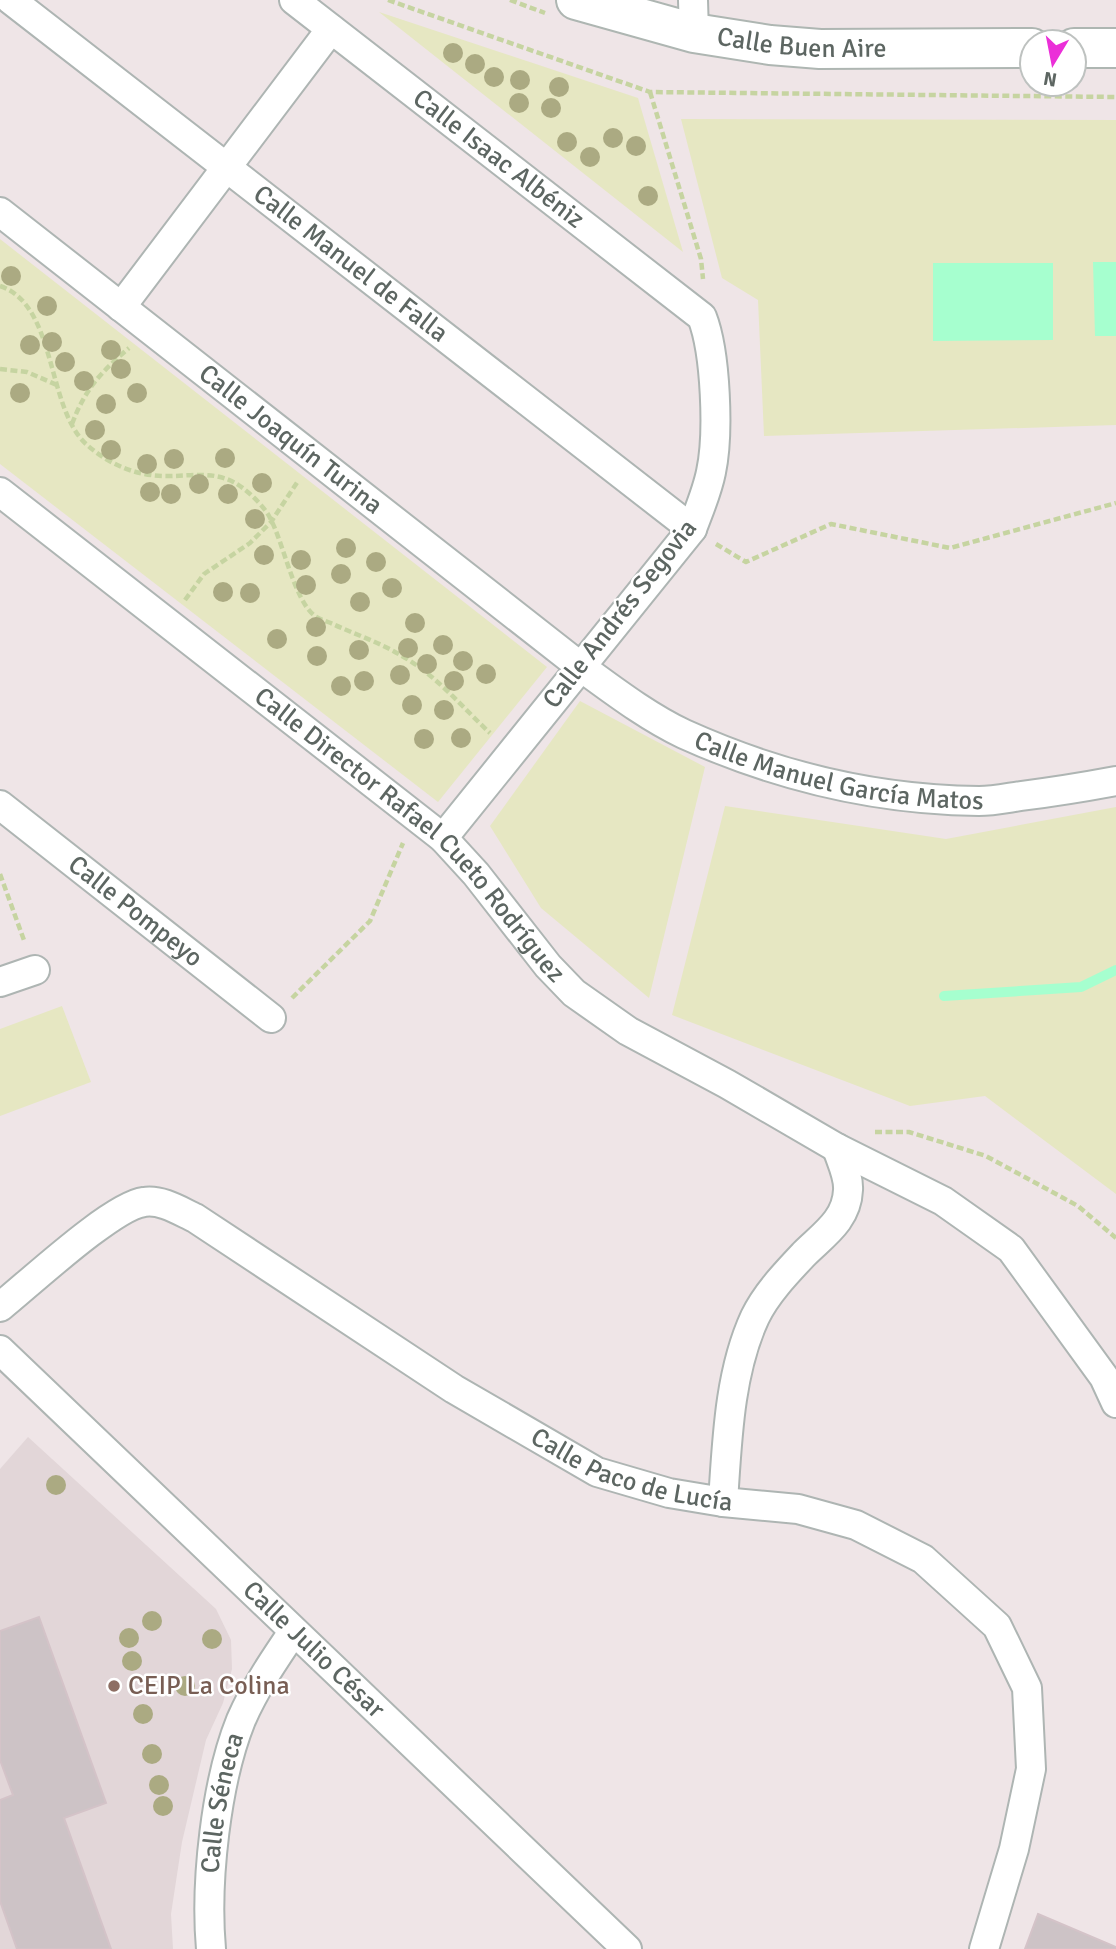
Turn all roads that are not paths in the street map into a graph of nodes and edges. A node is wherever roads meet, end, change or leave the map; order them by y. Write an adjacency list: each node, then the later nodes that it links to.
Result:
1 (11, 0): 9 (street, Calle Manuel de Falla)
2 (294, 0): 5 (street, Calle Isaac Albéniz)
3 (576, 0): 4 (main road, Calle Buen Aire)
4 (694, 16): 6 (main road, Calle Buen Aire)
5 (331, 29): 9 (street); 12 (street, Calle Isaac Albéniz)
6 (1018, 48)
7 (1088, 48): 8 (main road)
8 (1116, 48)
9 (226, 167): 11 (street); 14 (street, Calle Manuel de Falla)
10 (0, 212): 11 (street, Calle Joaquín Turina)
11 (121, 307): 15 (street, Calle Joaquín Turina)
12 (702, 317): 14 (street, Calle Andrés Segovia)
13 (0, 492): 18 (street, Calle Director Rafael Cueto Rodríguez)
14 (692, 528): 15 (street, Calle Andrés Segovia)
15 (581, 667): 16 (street, Calle Manuel García Matos); 18 (street, Calle Andrés Segovia)
16 (1116, 780)
17 (0, 805): 21 (street, Calle Pompeyo)
18 (443, 838): 22 (street, Calle Director Rafael Cueto Rodríguez)
19 (35, 970): 20 (street)
20 (0, 982)
21 (271, 1018)
22 (837, 1148): 25 (street, Calle Director Rafael Cueto Rodríguez); 26 (street)
23 (0, 1307): 26 (street, Calle Paco de Lucía)
24 (0, 1350): 27 (street, Calle Julio César)
25 (1116, 1403)
26 (723, 1502): 30 (street, Calle Paco de Lucía)
27 (293, 1632): 28 (street, Calle Séneca); 29 (street, Calle Julio César)
28 (211, 1949)
29 (626, 1949)
30 (984, 1949)

